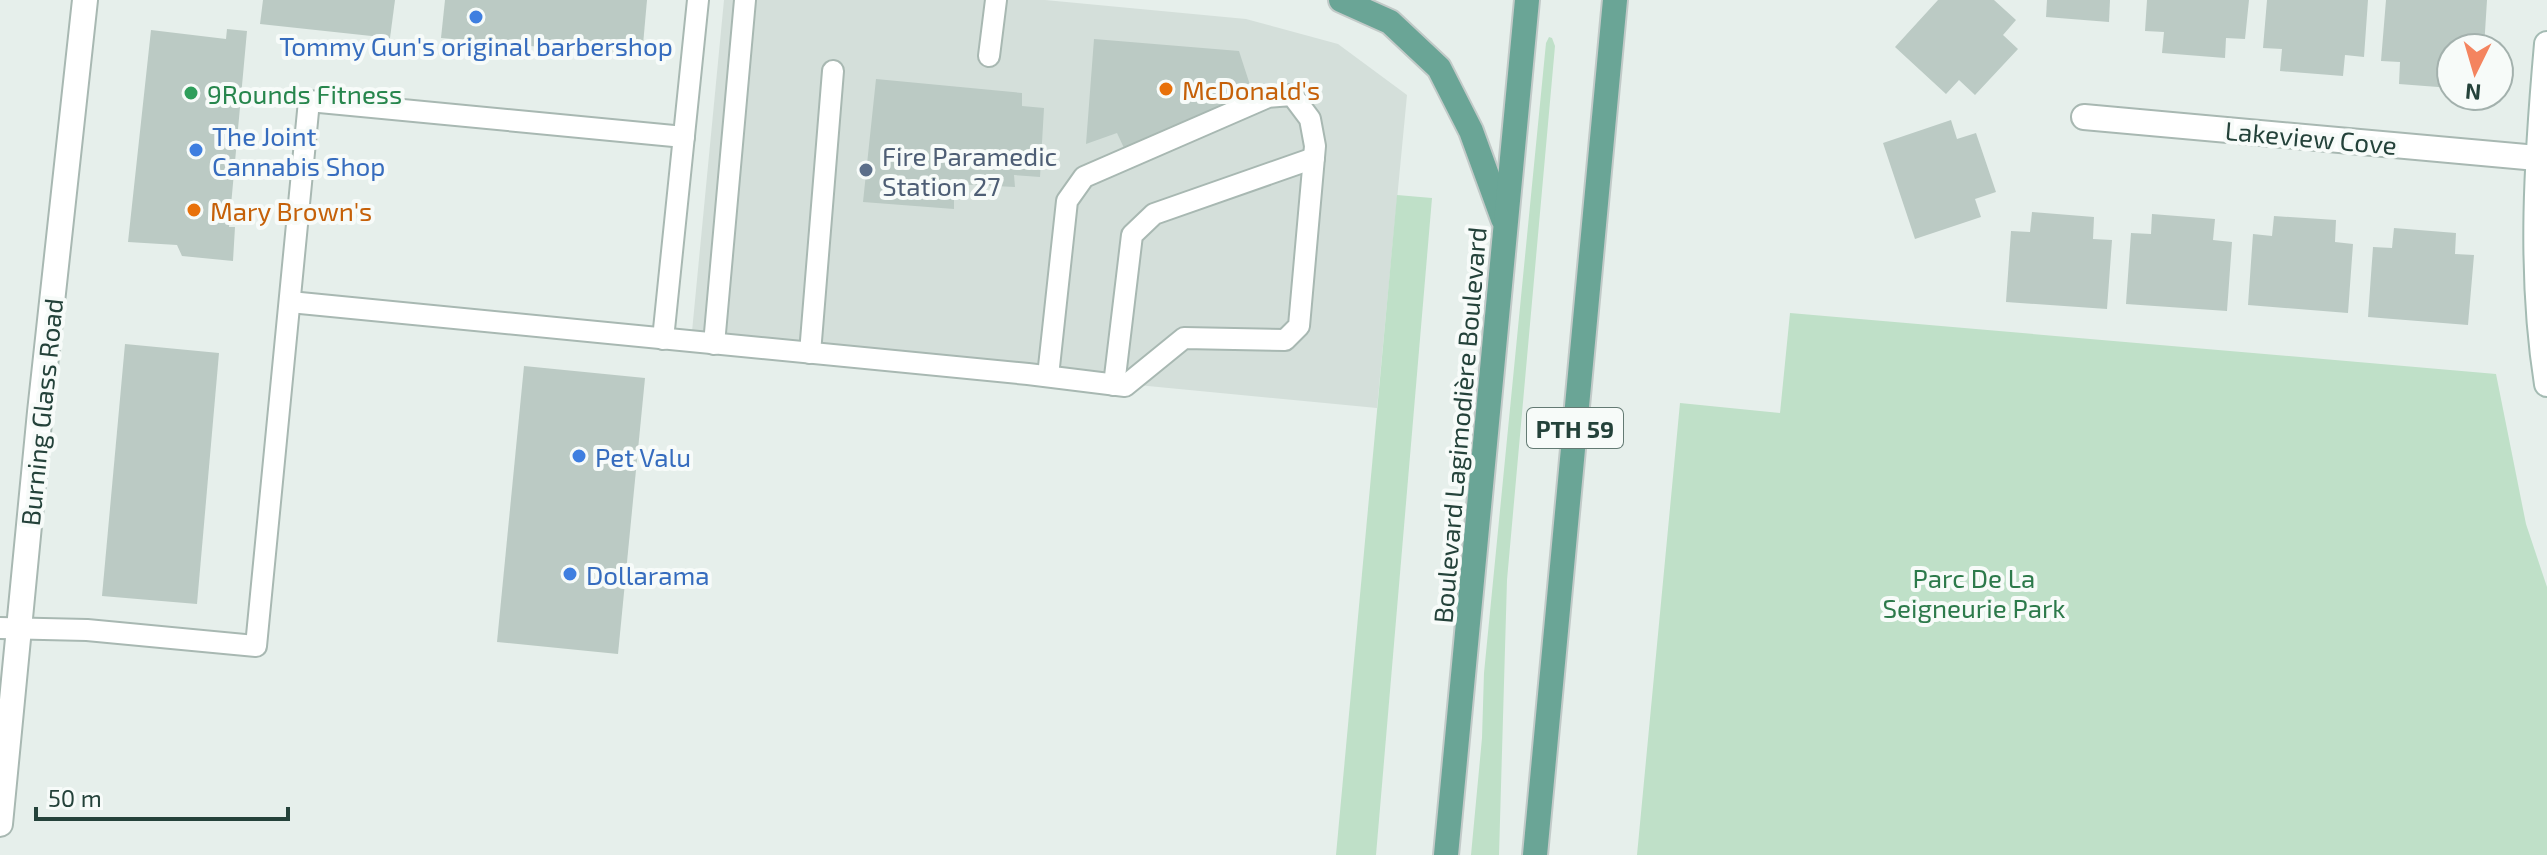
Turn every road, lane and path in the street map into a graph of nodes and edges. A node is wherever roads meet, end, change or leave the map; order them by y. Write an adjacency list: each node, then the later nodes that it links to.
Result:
1 (85, 0): 23 (street, Burning Glass Road)
2 (698, 0): 12 (lane)
3 (745, 0): 18 (lane)
4 (996, 0): 9 (lane)
5 (1341, 0): 15 (main road)
6 (1527, 0): 15 (main road, Boulevard Lagimodière Boulevard / PTH 59)
7 (1613, 0): 26 (main road, PTH 59)
8 (2547, 44): 14 (street)
9 (989, 56)
10 (833, 71): 19 (lane)
11 (2084, 117): 14 (street, Lakeview Cove)
12 (684, 137): 16 (lane); 17 (lane)
13 (1314, 158): 20 (lane); 22 (lane); 22 (lane)
14 (2537, 158): 21 (street)
15 (1506, 228): 25 (main road, Boulevard Lagimodière Boulevard / PTH 59)
16 (290, 302): 17 (lane); 23 (lane)
17 (663, 339): 18 (lane)
18 (714, 344): 19 (lane)
19 (810, 353): 20 (lane)
20 (1048, 376): 22 (lane)
21 (2547, 384)
22 (1114, 385)
23 (9, 629): 24 (street, Burning Glass Road)
24 (0, 824)
25 (1446, 855)
26 (1535, 855)

